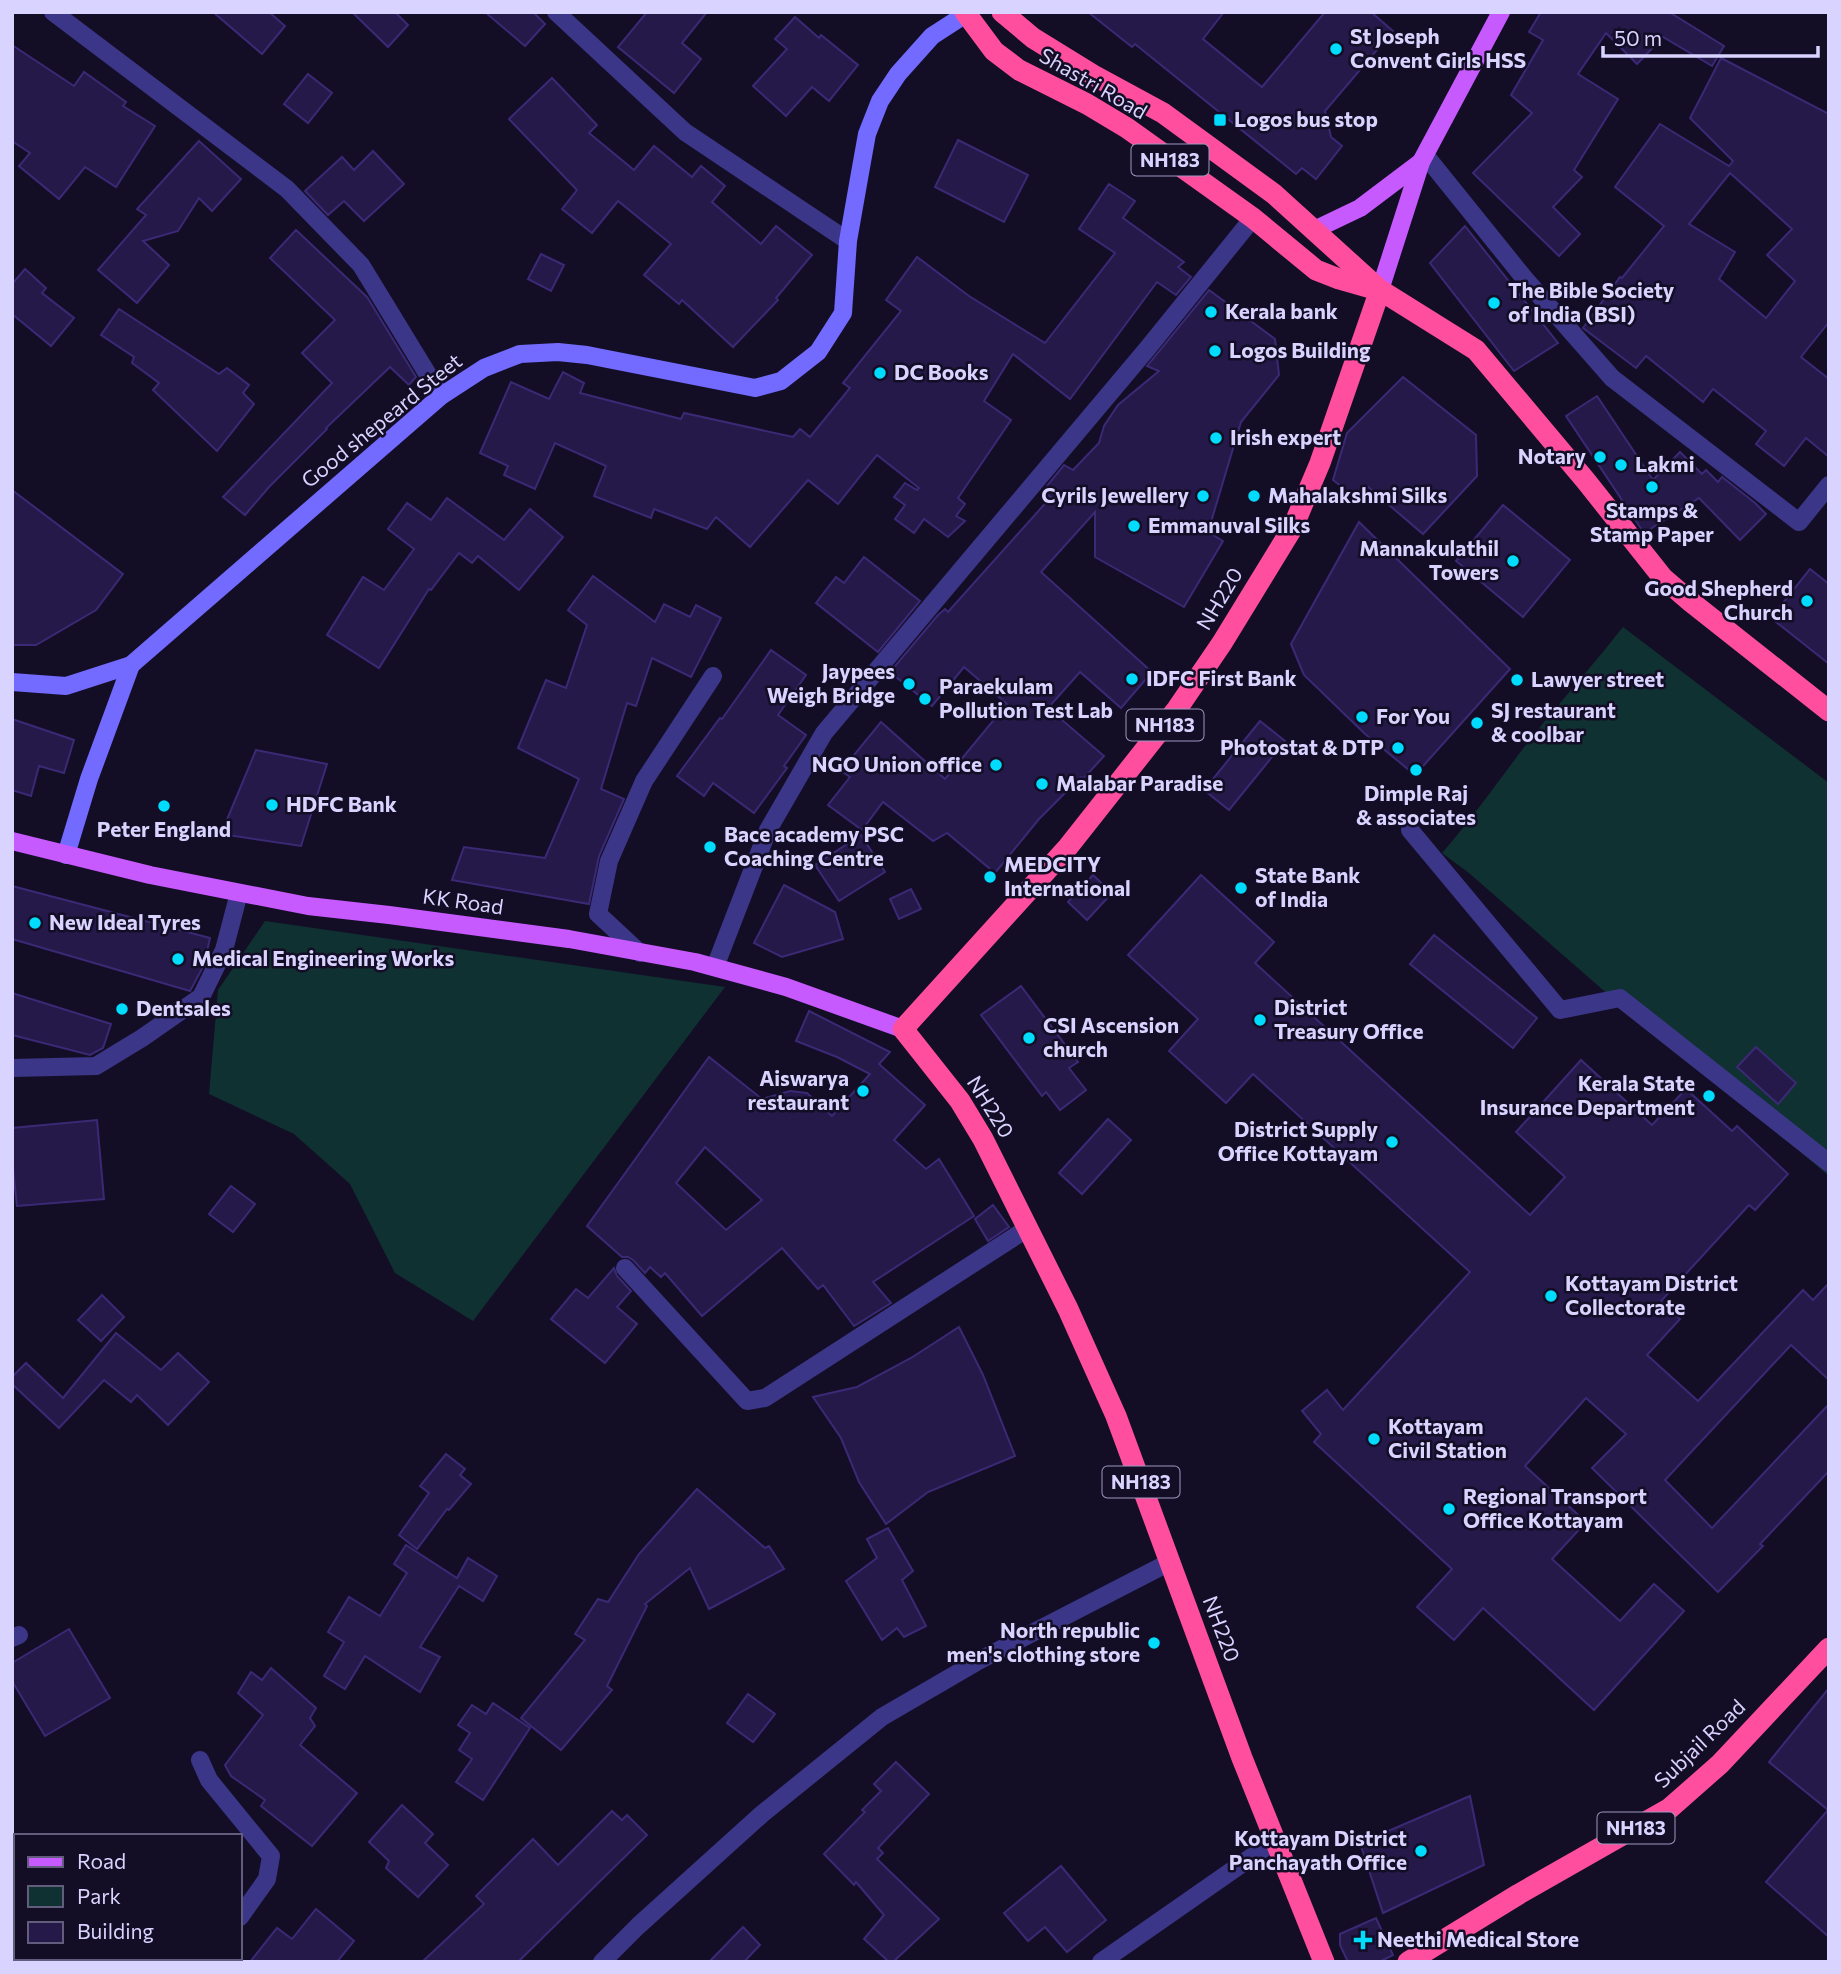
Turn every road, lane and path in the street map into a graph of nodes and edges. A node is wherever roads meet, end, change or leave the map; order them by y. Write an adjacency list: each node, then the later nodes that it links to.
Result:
1 (53, 12): 12 (street)
2 (556, 12): 10 (street)
3 (992, 12): 6 (highway)
4 (1002, 12): 9 (highway, Shastri Road / NH183)
5 (1501, 12): 7 (main road)
6 (966, 15): 8 (highway, Shastri Road / NH183); 10 (main road, Good shepeard Steet)
7 (1423, 158): 9 (main road); 11 (main road); 13 (street)
8 (1254, 218): 11 (highway, Shastri Road / NH183); 23 (street)
9 (1314, 230): 11 (highway, Shastri Road / NH183)
10 (848, 241): 12 (main road, Good shepeard Steet)
11 (1380, 290): 17 (highway, NH183); 24 (highway, NH220 / NH183)
12 (441, 396): 14 (main road, Good shepeard Steet)
13 (1829, 485)
14 (131, 665): 16 (main road, Good shepeard Steet); 20 (main road)
15 (713, 676): 22 (street)
16 (12, 682)
17 (1829, 711)
18 (1409, 830): 26 (street)
19 (12, 841): 20 (main road, KK Road)
20 (66, 855): 21 (main road, KK Road)
21 (239, 893): 22 (main road, KK Road); 25 (street)
22 (640, 953): 23 (main road, KK Road)
23 (715, 967): 24 (main road, KK Road)
24 (903, 1029): 27 (highway, NH220 / NH183)
25 (12, 1068)
26 (1829, 1163)
27 (1028, 1227): 28 (street); 29 (highway, NH220 / NH183)
28 (625, 1268)
29 (1170, 1562): 32 (highway, NH220 / NH183); 34 (street)
30 (1829, 1648): 37 (highway, Subjail Road / NH183)
31 (200, 1760): 33 (street)
32 (1276, 1840): 35 (street); 36 (highway, NH220 / NH183)
33 (242, 1914)
34 (602, 1962)
35 (1101, 1962)
36 (1324, 1962)
37 (1408, 1962)

